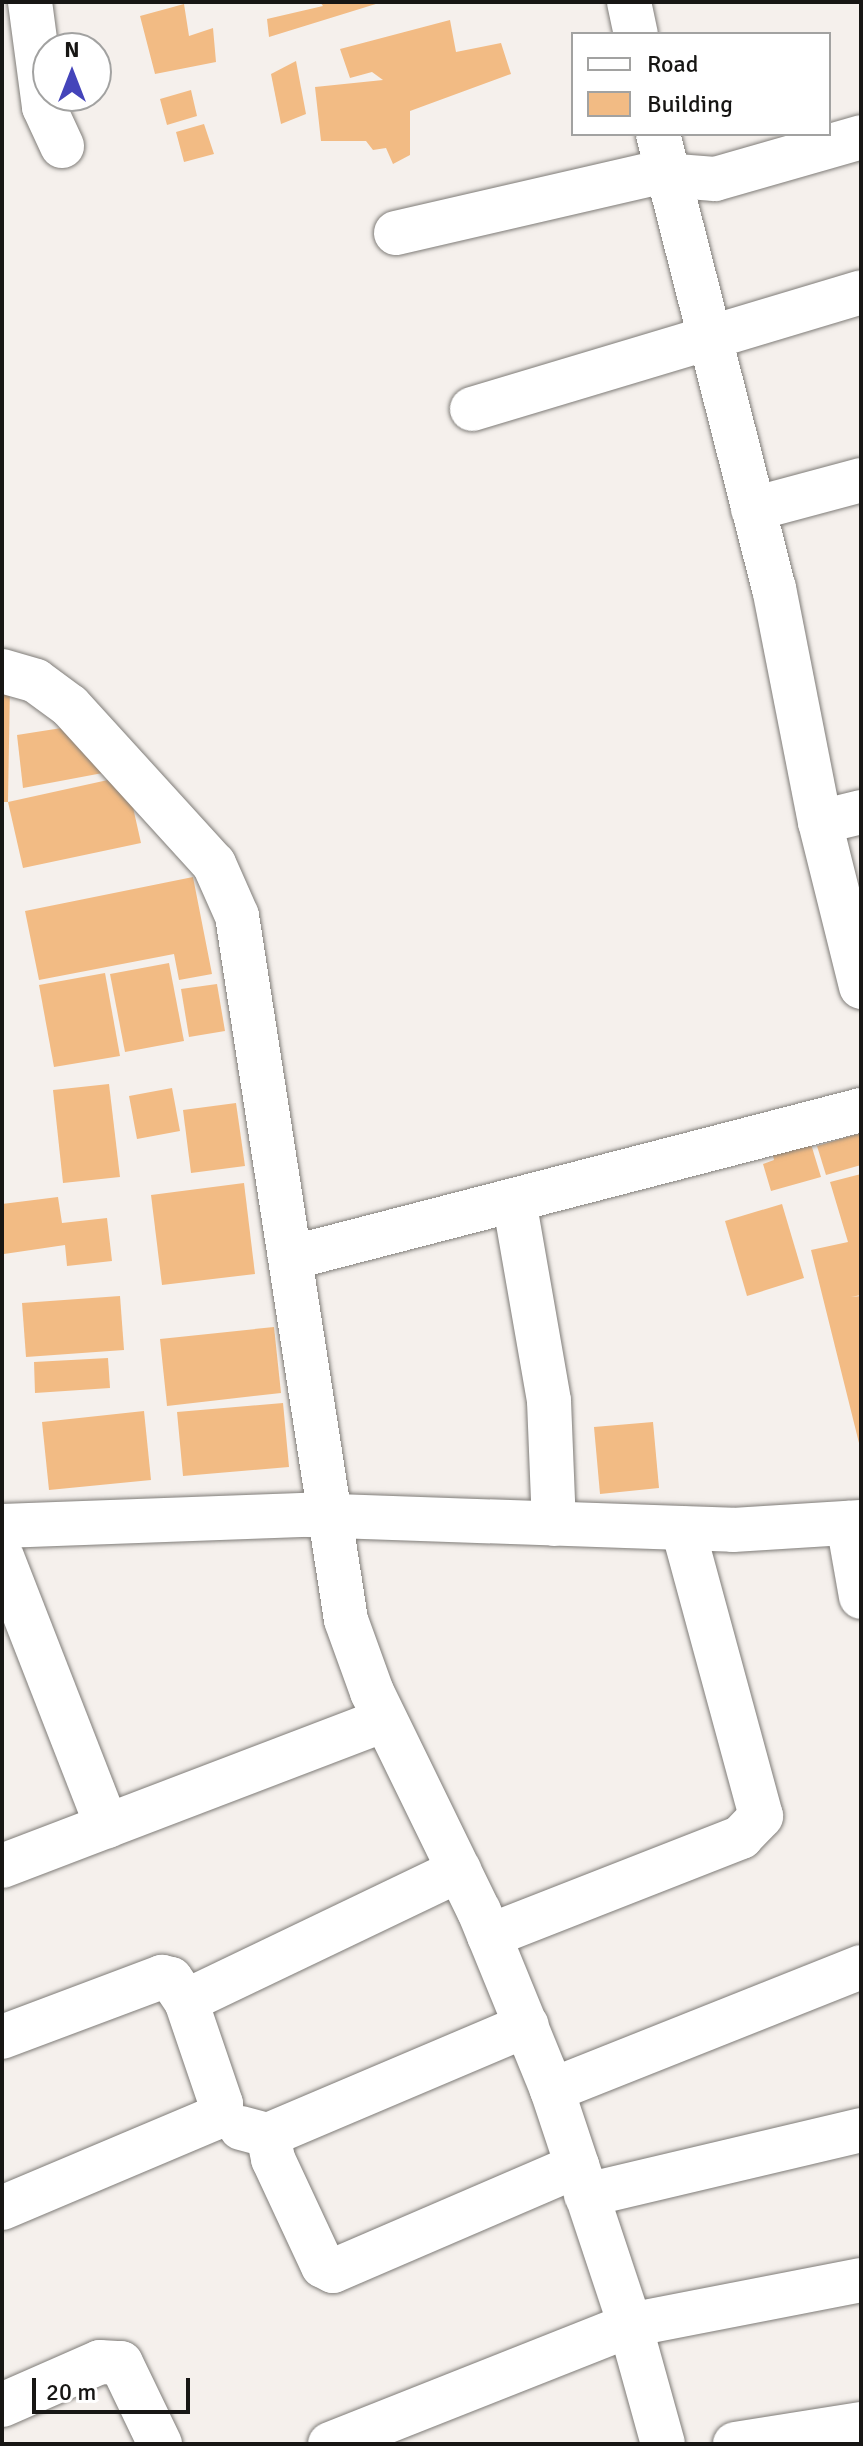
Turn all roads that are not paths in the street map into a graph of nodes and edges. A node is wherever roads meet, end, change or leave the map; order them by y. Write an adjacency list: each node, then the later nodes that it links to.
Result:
1 (30, 2): 6 (street)
2 (629, 2): 3 (street)
3 (636, 32)
4 (658, 136): 7 (street)
5 (861, 137): 7 (street)
6 (62, 146)
7 (668, 176): 8 (street); 10 (street)
8 (396, 233)
9 (861, 292): 10 (street)
10 (707, 339): 11 (street); 13 (street)
11 (472, 409)
12 (861, 480): 13 (street)
13 (753, 509): 15 (street)
14 (2, 671): 19 (street)
15 (840, 817): 16 (street)
16 (861, 987)
17 (861, 1110): 18 (street)
18 (514, 1200): 19 (street); 22 (street)
19 (290, 1258): 20 (street)
20 (330, 1516): 22 (street); 23 (street); 27 (street)
21 (854, 1522): 24 (street); 26 (street)
22 (554, 1524): 24 (street)
23 (2, 1526)
24 (683, 1528): 31 (street)
25 (2, 1557): 28 (street)
26 (861, 1597)
27 (384, 1720): 28 (street); 30 (street)
28 (107, 1826): 29 (street)
29 (2, 1866)
30 (459, 1870): 31 (street); 33 (street)
31 (489, 1936): 34 (street)
32 (861, 1967): 36 (street)
33 (186, 2001): 35 (street); 37 (street)
34 (527, 2025): 36 (street); 39 (street)
35 (2, 2037)
36 (552, 2090): 40 (street)
37 (219, 2111): 39 (street); 41 (street)
38 (861, 2130): 40 (street)
39 (268, 2135): 40 (street)
40 (582, 2180): 43 (street)
41 (2, 2208)
42 (861, 2280): 43 (street)
43 (630, 2325): 47 (street); 48 (street)
44 (2, 2405): 46 (street)
45 (861, 2424): 49 (street)
46 (160, 2444)
47 (330, 2444)
48 (663, 2444)
49 (735, 2444)

